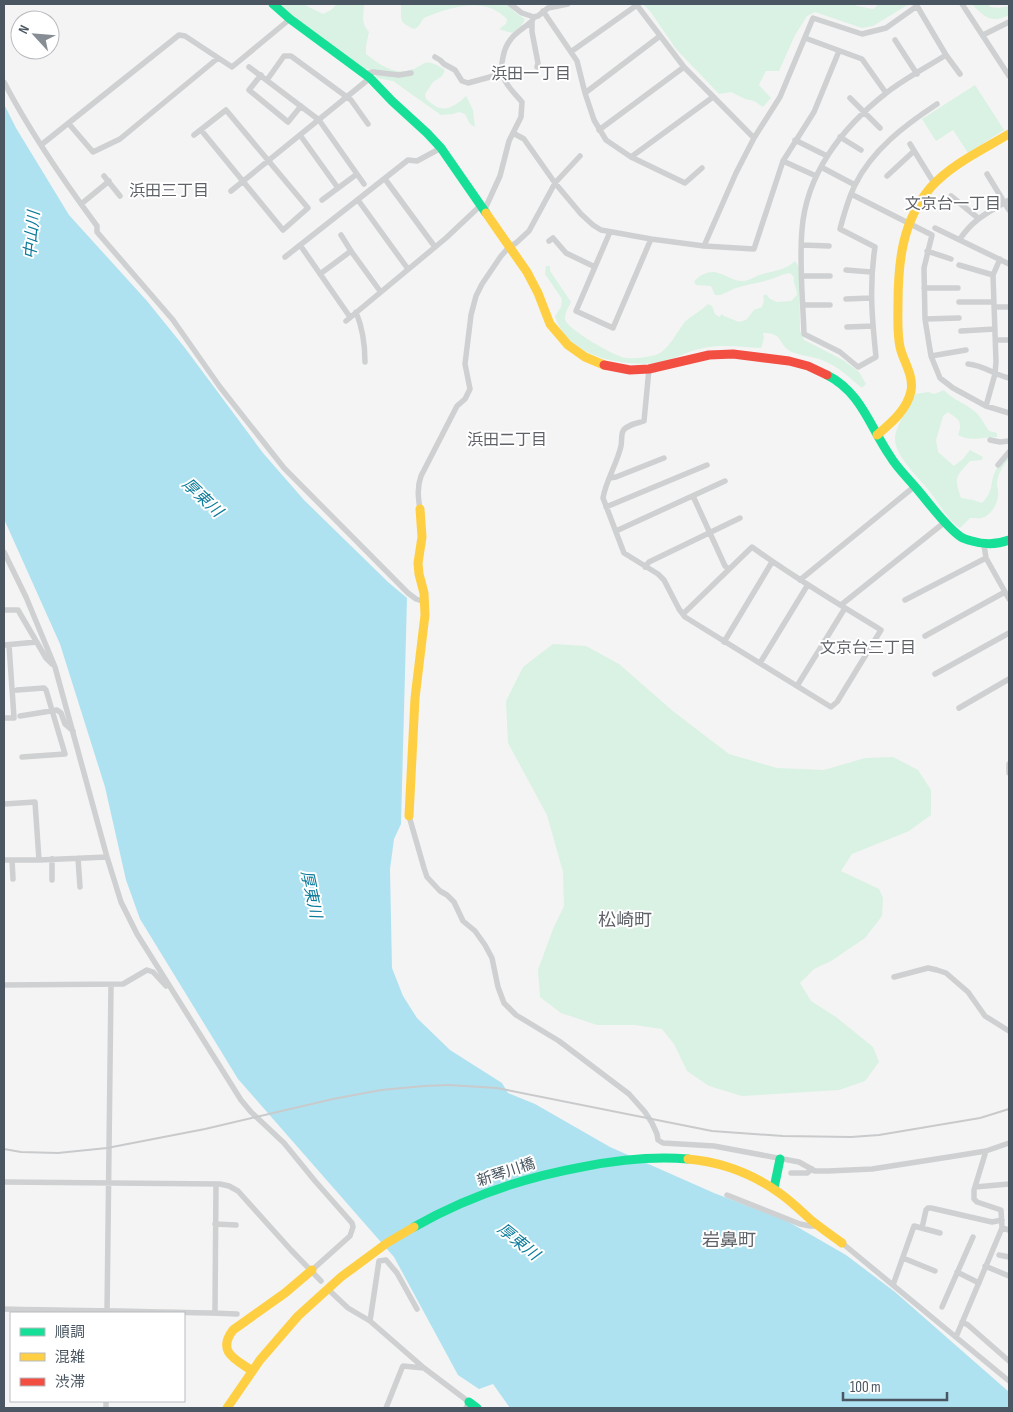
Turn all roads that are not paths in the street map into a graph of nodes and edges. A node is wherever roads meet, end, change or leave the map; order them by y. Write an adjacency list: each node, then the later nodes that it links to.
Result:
1 (273, 4): 8 (street)
2 (510, 4): 9 (street)
3 (568, 4): 7 (street)
4 (636, 4): 12 (street); 15 (street)
5 (962, 4): 11 (street)
6 (918, 5): 13 (street); 17 (street)
7 (544, 11): 9 (street); 15 (street)
8 (290, 19): 18 (street); 29 (street)
9 (533, 19): 21 (street); 25 (street)
10 (1009, 22): 11 (street)
11 (983, 35): 23 (street)
12 (660, 36): 22 (street); 32 (street)
13 (805, 38): 16 (street); 51 (street)
14 (895, 40): 26 (street)
15 (572, 51): 32 (street)
16 (839, 51): 33 (street); 52 (street)
17 (946, 55): 26 (street); 27 (street)
18 (218, 58): 41 (street); 41 (street)
19 (435, 58): 25 (street)
20 (249, 66): 28 (street)
21 (537, 67)
22 (684, 67): 35 (street); 45 (street)
23 (1008, 72)
24 (410, 74): 29 (street)
25 (501, 74): 46 (street)
26 (917, 74): 33 (street)
27 (960, 74)
28 (260, 75): 30 (street); 38 (street)
29 (367, 76): 34 (street); 55 (street)
30 (267, 80): 34 (street); 38 (street)
31 (4, 82): 54 (street)
32 (585, 92): 45 (street)
33 (886, 93): 39 (street)
34 (346, 97): 40 (street); 42 (street)
35 (712, 97): 51 (street); 60 (street)
36 (850, 98): 39 (street)
37 (937, 104): 74 (street)
38 (301, 106): 40 (street)
39 (864, 112): 43 (street); 50 (street)
40 (319, 120): 49 (street); 65 (street)
41 (68, 124): 54 (street)
42 (368, 124)
43 (880, 128)
44 (201, 130): 48 (street); 61 (street); 70 (street)
45 (599, 130): 60 (street)
46 (513, 132): 71 (street); 84 (street)
47 (1009, 134): 72 (street)
48 (194, 135)
49 (300, 135): 61 (street); 75 (street)
50 (840, 137): 56 (street); 59 (street)
51 (754, 138): 96 (street)
52 (795, 140): 59 (street); 62 (street)
53 (910, 144): 57 (street)
54 (41, 145): 83 (street)
55 (441, 148): 69 (street); 84 (street)
56 (861, 150)
57 (914, 151): 68 (street); 72 (street)
58 (580, 156): 71 (street)
59 (827, 156): 63 (street)
60 (631, 158): 64 (street)
61 (268, 160): 70 (street); 70 (street)
62 (783, 161): 67 (street); 96 (street)
63 (821, 167): 67 (street); 74 (street)
64 (702, 168)
65 (357, 174): 73 (street); 75 (street)
66 (987, 174): 82 (street)
67 (816, 176): 95 (street)
68 (887, 176)
69 (385, 179): 81 (street); 99 (street)
70 (243, 181): 76 (street)
71 (555, 182): 89 (street); 98 (street)
72 (934, 183): 87 (street)
73 (364, 184)
74 (855, 184): 77 (street)
75 (338, 188): 80 (street)
76 (231, 191)
77 (851, 194): 87 (street); 110 (street)
78 (120, 196): 83 (street)
79 (951, 196): 86 (street)
80 (322, 200)
81 (358, 200): 94 (street); 108 (street)
82 (1007, 201): 85 (street); 86 (street)
83 (81, 204): 172 (street)
84 (482, 208): 98 (street); 99 (street)
85 (1009, 210)
86 (978, 218): 92 (street)
87 (908, 223): 101 (street); 143 (street)
88 (935, 228): 92 (street)
89 (610, 232): 91 (street); 107 (street)
90 (341, 234): 100 (street)
91 (651, 239): 96 (street); 107 (street)
92 (960, 239): 104 (street)
93 (549, 241): 107 (street)
94 (300, 245): 102 (street); 111 (street)
95 (802, 245): 97 (street); 113 (street)
96 (704, 246)
97 (829, 246)
98 (509, 247): 138 (street); 155 (street)
99 (435, 248): 108 (street)
100 (351, 252): 111 (street); 117 (street)
101 (927, 252): 103 (street); 115 (street)
102 (285, 257)
103 (951, 259)
104 (1000, 259): 105 (street); 112 (street)
105 (1009, 264)
106 (959, 265): 112 (street)
107 (595, 267)
108 (408, 269): 117 (street)
109 (846, 270): 110 (street)
110 (871, 272): 118 (street)
111 (320, 274): 125 (street)
112 (993, 275): 121 (street)
113 (802, 276): 114 (street); 123 (street)
114 (830, 276)
115 (924, 288): 116 (street); 127 (street)
116 (958, 288)
117 (380, 291): 125 (street)
118 (871, 298): 119 (street); 128 (street)
119 (846, 299)
120 (959, 302): 121 (street)
121 (994, 304): 124 (street); 130 (street)
122 (830, 305): 123 (street)
123 (804, 306): 128 (street)
124 (1009, 307)
125 (356, 312): 136 (street)
126 (959, 318): 127 (street)
127 (925, 320): 135 (street)
128 (872, 326): 129 (street)
129 (847, 327)
130 (995, 329): 131 (street); 132 (street)
131 (960, 331)
132 (996, 340): 133 (street); 139 (street)
133 (1009, 340)
134 (966, 350): 135 (street)
135 (931, 356): 141 (street)
136 (365, 362)
137 (968, 364): 139 (street)
138 (649, 370): 143 (street); 150 (street)
139 (995, 374): 140 (street); 141 (street)
140 (1009, 378)
141 (986, 406): 142 (street)
142 (1009, 413)
143 (877, 435): 152 (street)
144 (990, 440): 145 (street)
145 (1009, 441)
146 (1009, 452): 148 (street)
147 (664, 458): 150 (street)
148 (998, 464)
149 (707, 465): 154 (street)
150 (610, 478): 154 (street)
151 (726, 481): 153 (street)
152 (915, 486): 157 (street); 167 (street)
153 (693, 496): 158 (street); 159 (street)
154 (606, 507): 158 (street)
155 (420, 509): 172 (street)
156 (740, 518): 159 (street)
157 (945, 522): 161 (street); 173 (street)
158 (616, 531): 165 (street)
159 (710, 532): 165 (street); 166 (street)
160 (1009, 540): 161 (street)
161 (984, 545): 163 (street)
162 (4, 552): 182 (street)
163 (986, 558): 169 (street); 171 (street)
164 (772, 562): 166 (street); 167 (street); 179 (street)
165 (645, 566): 175 (street)
166 (729, 569): 175 (street)
167 (800, 580): 168 (street)
168 (807, 586): 173 (street); 181 (street)
169 (1005, 592): 170 (street); 177 (street)
170 (1009, 599)
171 (905, 600)
172 (425, 602): 196 (street)
173 (843, 606): 185 (street); 185 (street)
174 (4, 610): 178 (street)
175 (683, 614): 179 (street)
176 (1009, 633): 183 (street)
177 (925, 636)
178 (37, 642): 180 (street); 182 (street)
179 (724, 642): 181 (street)
180 (6, 645): 190 (street)
181 (760, 663): 185 (street)
182 (55, 667): 191 (street)
183 (935, 674)
184 (1009, 679): 187 (street)
185 (797, 686)
186 (17, 690): 188 (street)
187 (960, 708)
188 (53, 711): 189 (street); 191 (street); 192 (street)
189 (20, 716)
190 (4, 718)
191 (73, 731): 197 (street)
192 (22, 757)
193 (1009, 764): 194 (street)
194 (1009, 772)
195 (4, 804): 202 (street)
196 (409, 816): 213 (street)
197 (107, 857): 198 (street); 209 (street)
198 (78, 858): 199 (street); 205 (street)
199 (52, 859): 202 (street); 204 (street)
200 (4, 860): 201 (street)
201 (12, 860): 202 (street); 203 (street)
202 (39, 860)
203 (13, 879)
204 (52, 880)
205 (80, 886)
206 (894, 977): 210 (street)
207 (4, 984): 208 (street)
208 (111, 985): 209 (street); 217 (street)
209 (170, 988): 237 (street)
210 (1009, 1031)
211 (1009, 1143): 212 (street)
212 (986, 1151): 214 (street); 220 (street)
213 (780, 1159): 214 (street); 221 (street)
214 (812, 1169): 215 (street)
215 (791, 1173)
216 (4, 1182): 217 (street)
217 (109, 1183): 218 (street); 249 (street)
218 (216, 1184): 224 (street); 237 (street)
219 (1009, 1184): 220 (street)
220 (975, 1187): 223 (street)
221 (774, 1188): 226 (street, 新琴川橋); 256 (street, 新琴川橋)
222 (727, 1195): 226 (street)
223 (1002, 1220): 227 (street); 228 (street)
224 (215, 1224): 225 (street); 246 (street)
225 (236, 1225)
226 (819, 1226): 232 (street, 新琴川橋)
227 (922, 1228): 230 (street); 235 (street)
228 (1002, 1228): 229 (street); 236 (street)
229 (1009, 1230)
230 (940, 1233)
231 (973, 1237): 239 (street)
232 (842, 1243): 243 (street)
233 (999, 1255): 234 (street)
234 (1009, 1257)
235 (903, 1258): 238 (street); 243 (street)
236 (985, 1266): 240 (street); 242 (street)
237 (312, 1270): 241 (street); 256 (street)
238 (935, 1271)
239 (957, 1272): 242 (street); 245 (street)
240 (1009, 1276)
241 (321, 1281)
242 (978, 1283): 252 (street)
243 (893, 1285): 253 (street)
244 (331, 1292): 251 (street)
245 (942, 1307)
246 (215, 1309)
247 (417, 1309): 251 (street)
248 (4, 1310): 249 (street)
249 (108, 1312): 250 (street)
250 (237, 1314)
251 (370, 1320): 255 (street)
252 (962, 1322): 253 (street); 254 (street)
253 (956, 1337): 257 (street)
254 (1009, 1361)
255 (424, 1368): 258 (street); 260 (street)
256 (251, 1370): 259 (street, 新琴川橋)
257 (1009, 1381)
258 (467, 1405): 261 (street)
259 (227, 1408)
260 (386, 1408)
261 (477, 1408)

